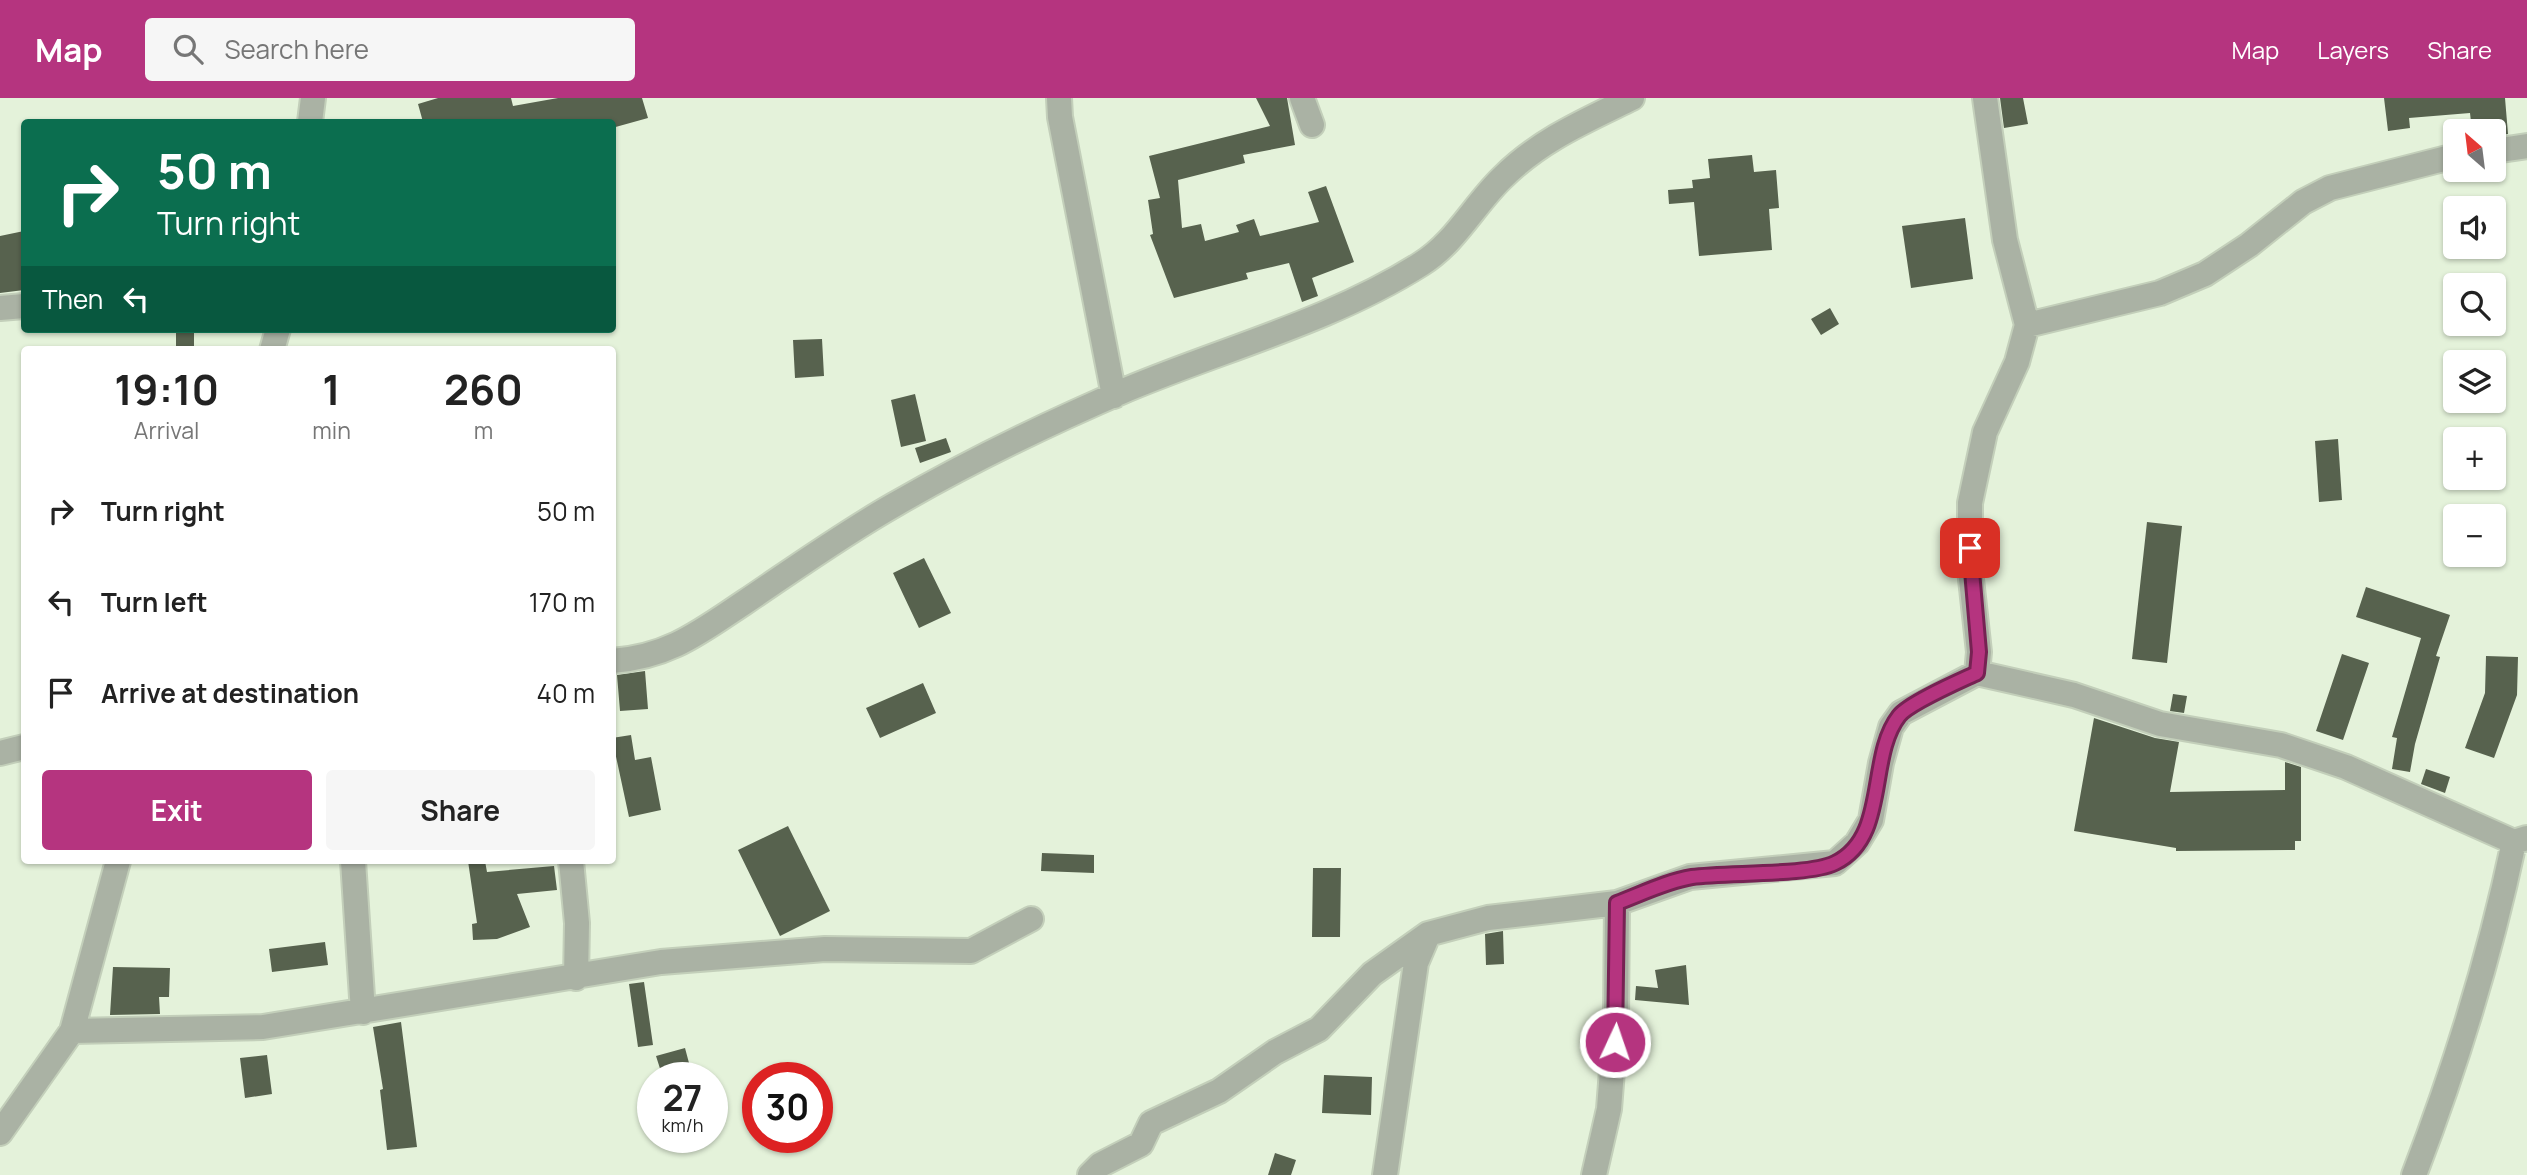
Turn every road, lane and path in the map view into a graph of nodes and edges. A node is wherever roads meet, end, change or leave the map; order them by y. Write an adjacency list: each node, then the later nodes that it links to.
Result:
1 (313, 98): 6 (street)
2 (1059, 98): 14 (street)
3 (1302, 98): 7 (street)
4 (1632, 98): 14 (street)
5 (1985, 98): 13 (street)
6 (310, 119)
7 (1312, 125)
8 (2527, 146): 9 (street)
9 (2506, 149)
10 (2443, 159): 13 (street)
11 (21, 306): 12 (street)
12 (0, 308)
13 (2027, 325): 16 (street)
14 (1114, 396): 15 (street)
15 (616, 662)
16 (1977, 673): 19 (street); 23 (street)
17 (21, 748): 18 (street)
18 (0, 752)
19 (2520, 840): 33 (street)
20 (117, 864): 28 (street)
21 (353, 864): 27 (street)
22 (571, 864): 26 (street)
23 (1617, 903): 25 (street); 32 (street)
24 (1031, 919): 26 (street)
25 (1428, 934): 30 (street); 31 (street)
26 (576, 978): 27 (street)
27 (363, 1012): 28 (street)
28 (72, 1031): 29 (street)
29 (0, 1133)
30 (1090, 1175)
31 (1385, 1175)
32 (1594, 1175)
33 (2414, 1175)

